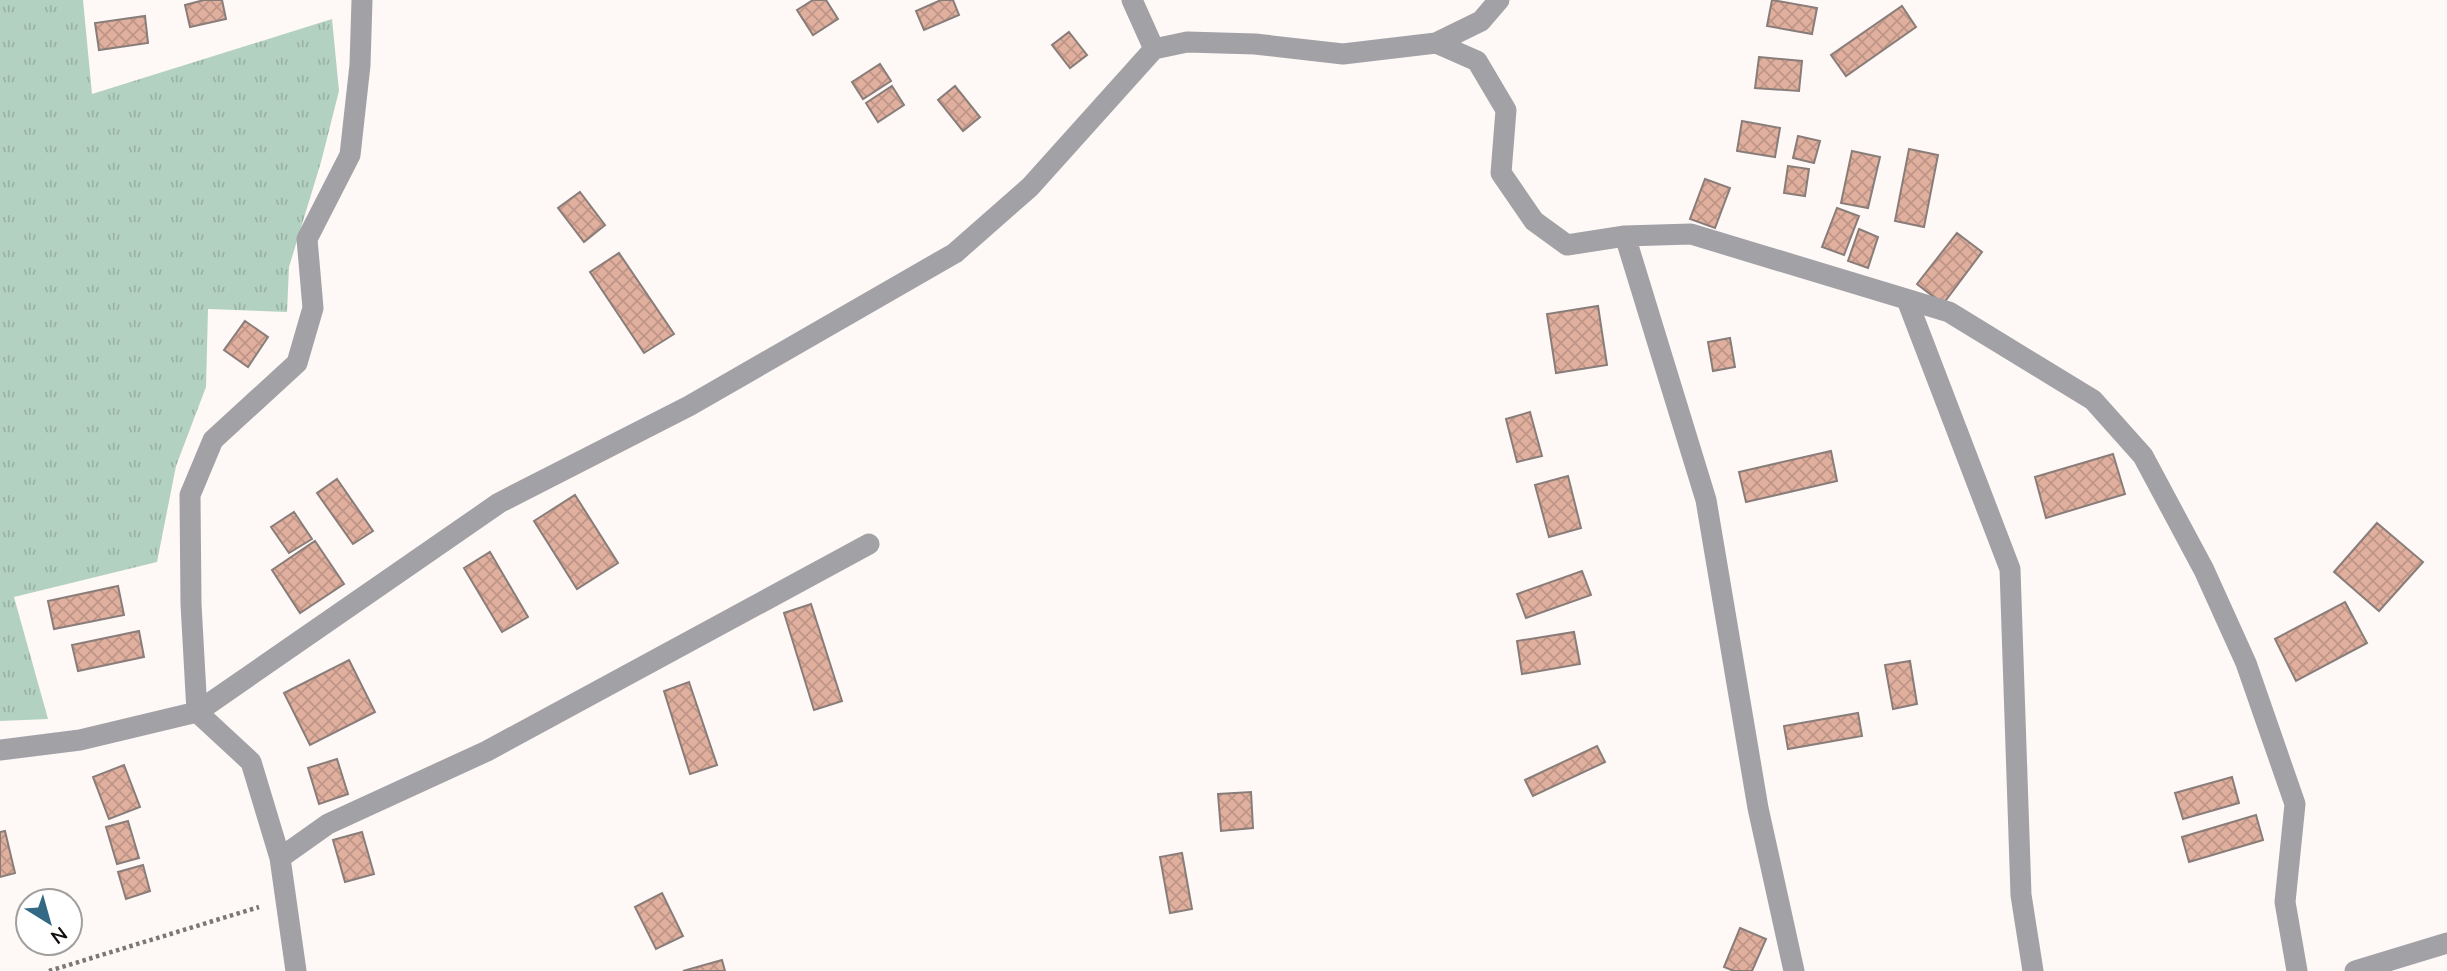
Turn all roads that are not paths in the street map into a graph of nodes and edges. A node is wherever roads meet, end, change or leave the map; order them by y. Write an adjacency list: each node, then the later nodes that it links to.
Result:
1 (362, 0): 9 (street)
2 (1132, 0): 5 (street)
3 (1500, 0): 4 (street)
4 (1436, 43): 5 (street); 6 (street)
5 (1154, 49): 9 (street)
6 (1625, 236): 7 (street); 14 (street)
7 (1907, 300): 15 (street); 16 (street)
8 (869, 544): 11 (street)
9 (197, 712): 10 (street); 11 (street)
10 (0, 750)
11 (280, 858): 13 (street)
12 (2447, 943): 17 (street)
13 (296, 971)
14 (1794, 971)
15 (2033, 971)
16 (2297, 971)
17 (2355, 971)

